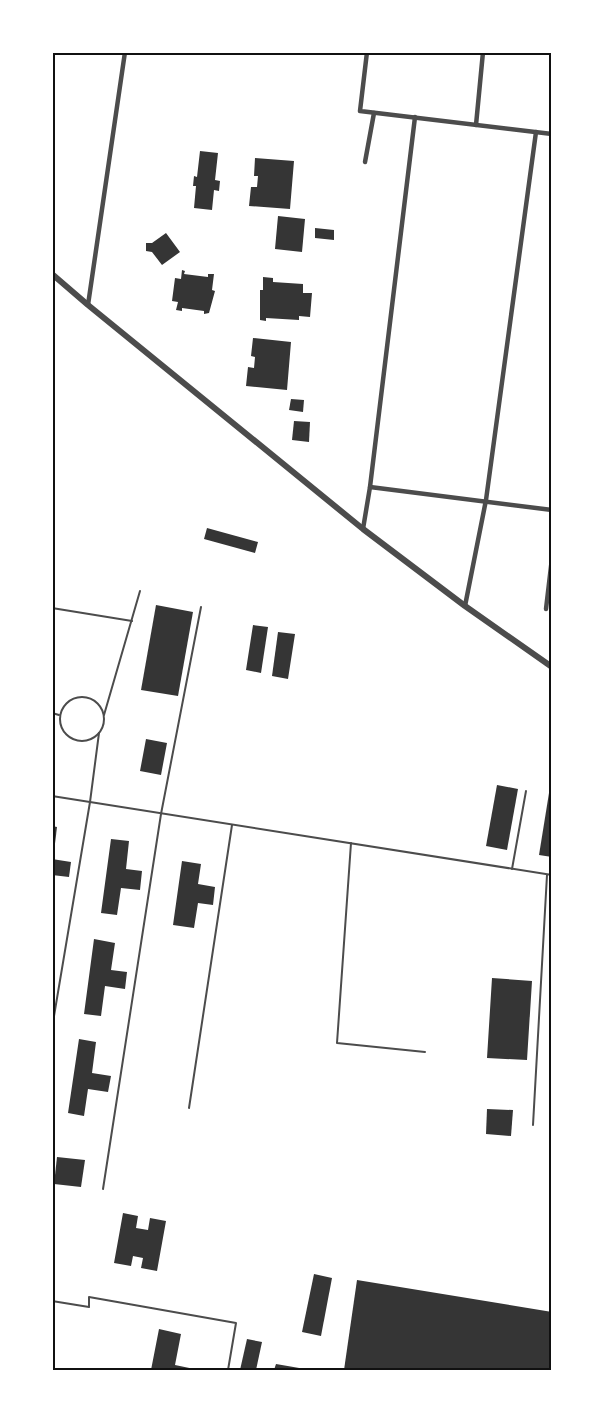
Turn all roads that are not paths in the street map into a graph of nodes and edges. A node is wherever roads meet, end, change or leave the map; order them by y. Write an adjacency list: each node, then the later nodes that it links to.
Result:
1 (125, 52): 11 (street)
2 (366, 52): 4 (street)
3 (483, 52): 6 (street)
4 (374, 113): 5 (street); 9 (street)
5 (415, 117): 6 (street); 12 (street)
6 (476, 125): 7 (street)
7 (536, 132): 8 (street); 13 (street)
8 (552, 134)
9 (365, 162)
10 (52, 274): 11 (street)
11 (88, 305): 15 (street)
12 (370, 487): 13 (street); 15 (street)
13 (486, 500): 14 (street); 18 (street)
14 (552, 510)
15 (363, 529): 18 (street)
16 (552, 558): 21 (street)
17 (140, 591): 22 (lane)
18 (465, 606): 23 (street)
19 (52, 608): 22 (lane)
20 (201, 608): 31 (lane)
21 (546, 609)
22 (132, 621): 26 (lane)
23 (552, 667)
24 (52, 713): 25 (lane)
25 (59, 715): 26 (lane); 27 (lane)
26 (104, 717): 27 (lane)
27 (99, 733): 30 (lane)
28 (526, 791): 34 (lane)
29 (52, 796): 30 (lane)
30 (90, 802): 31 (lane); 37 (lane)
31 (161, 814): 32 (lane); 41 (lane)
32 (232, 825): 33 (lane); 39 (lane)
33 (351, 843): 34 (lane); 38 (lane)
34 (512, 869): 35 (lane)
35 (547, 875): 36 (lane); 40 (lane)
36 (552, 876)
37 (52, 1028)
38 (425, 1052)
39 (189, 1108)
40 (533, 1125)
41 (103, 1189)
42 (52, 1301): 43 (lane)
43 (228, 1370)

